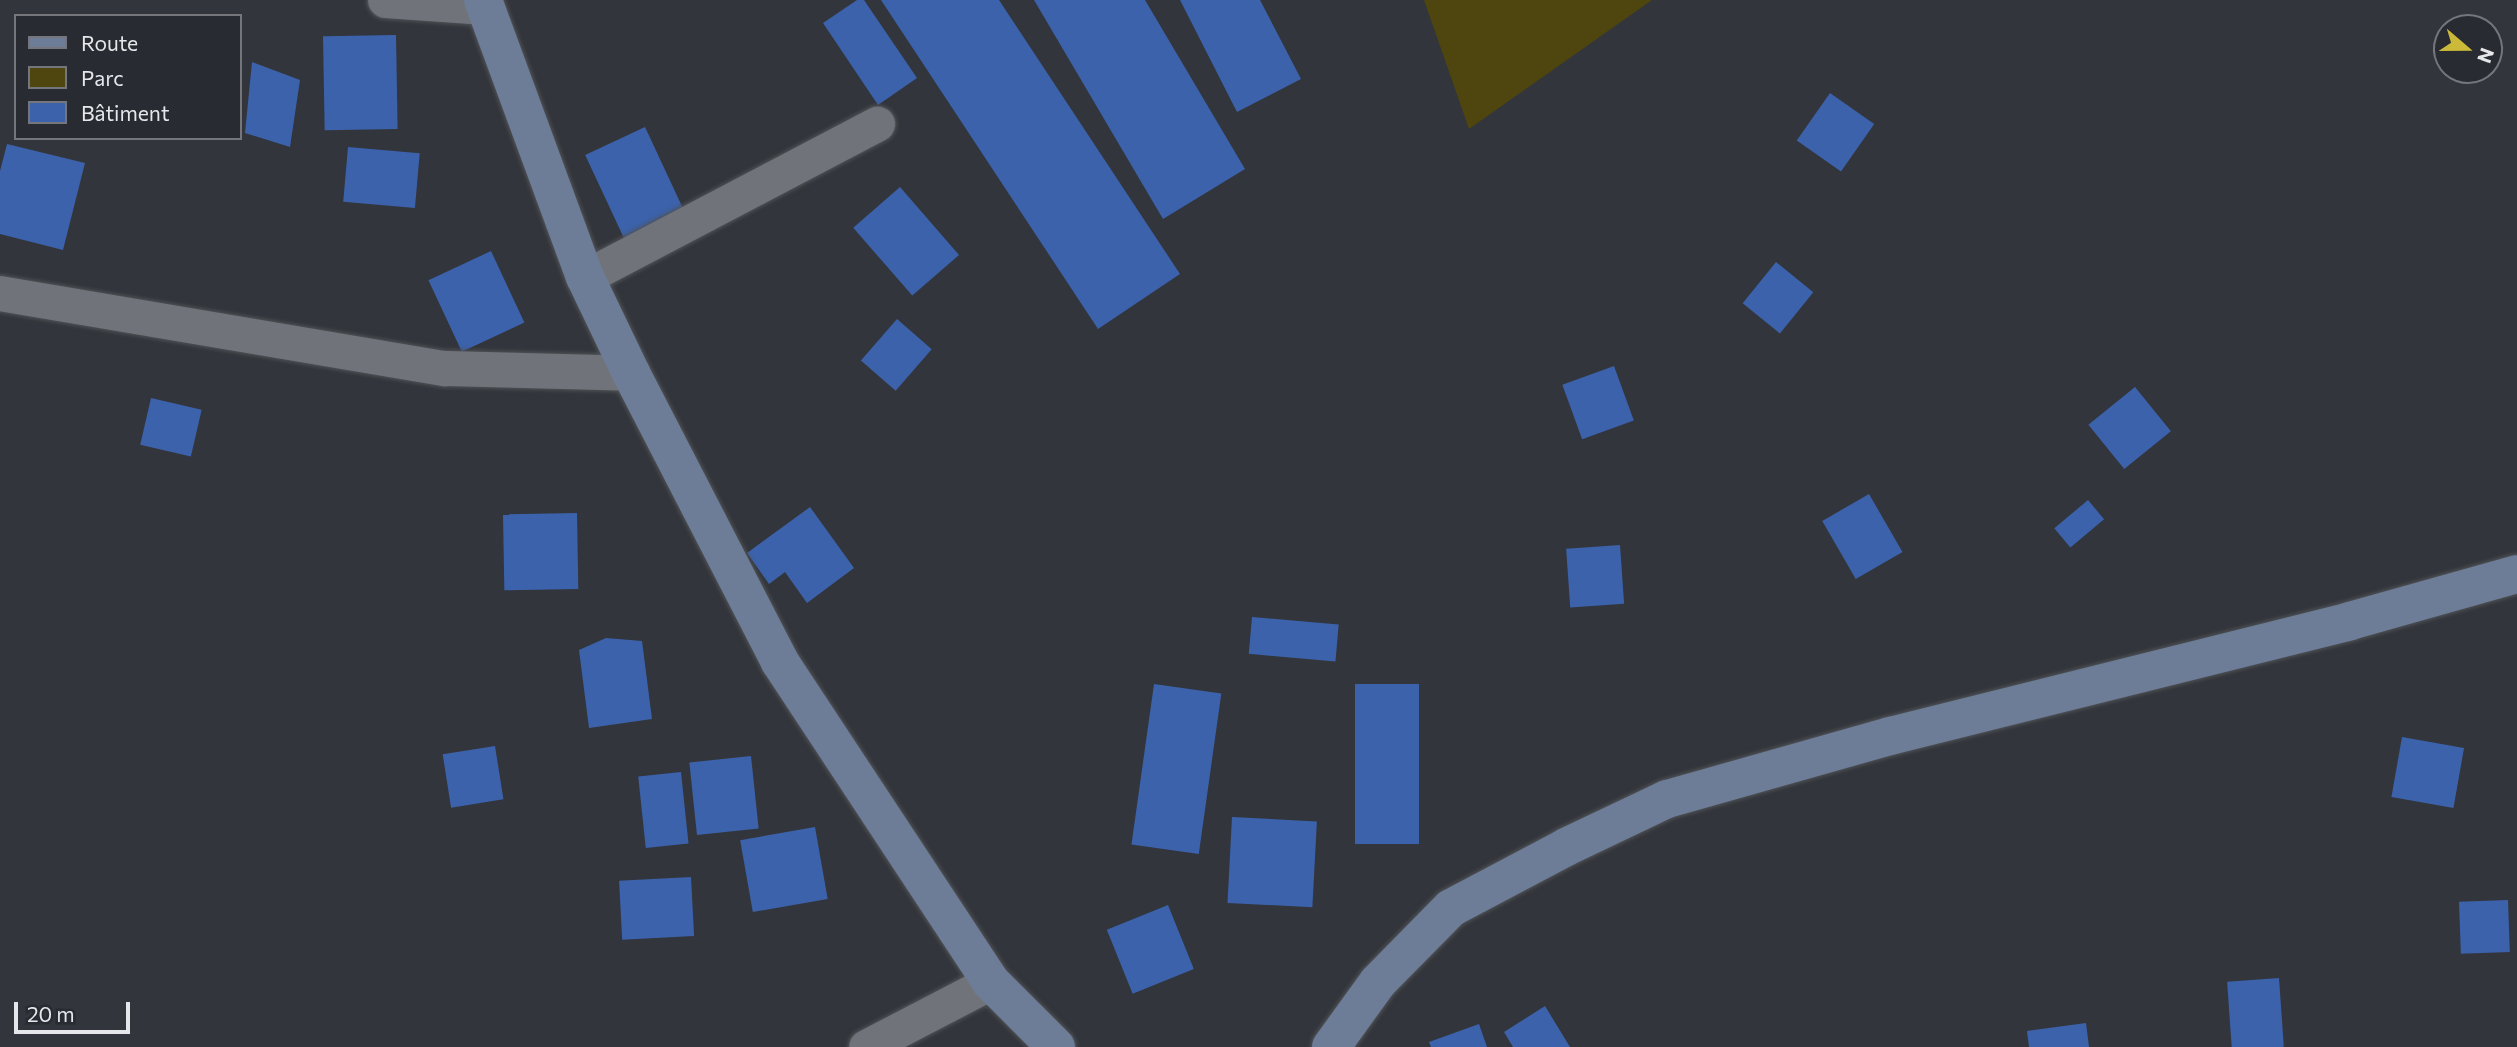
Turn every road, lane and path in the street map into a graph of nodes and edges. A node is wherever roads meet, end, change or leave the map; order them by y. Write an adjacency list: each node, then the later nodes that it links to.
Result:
1 (385, 0): 2 (street)
2 (485, 4): 4 (street)
3 (877, 124): 4 (street)
4 (585, 277): 6 (street)
5 (0, 293): 6 (street)
6 (631, 373): 8 (street)
7 (2517, 573): 11 (street)
8 (990, 982): 9 (street); 10 (street)
9 (866, 1047)
10 (1056, 1047)
11 (1331, 1047)

